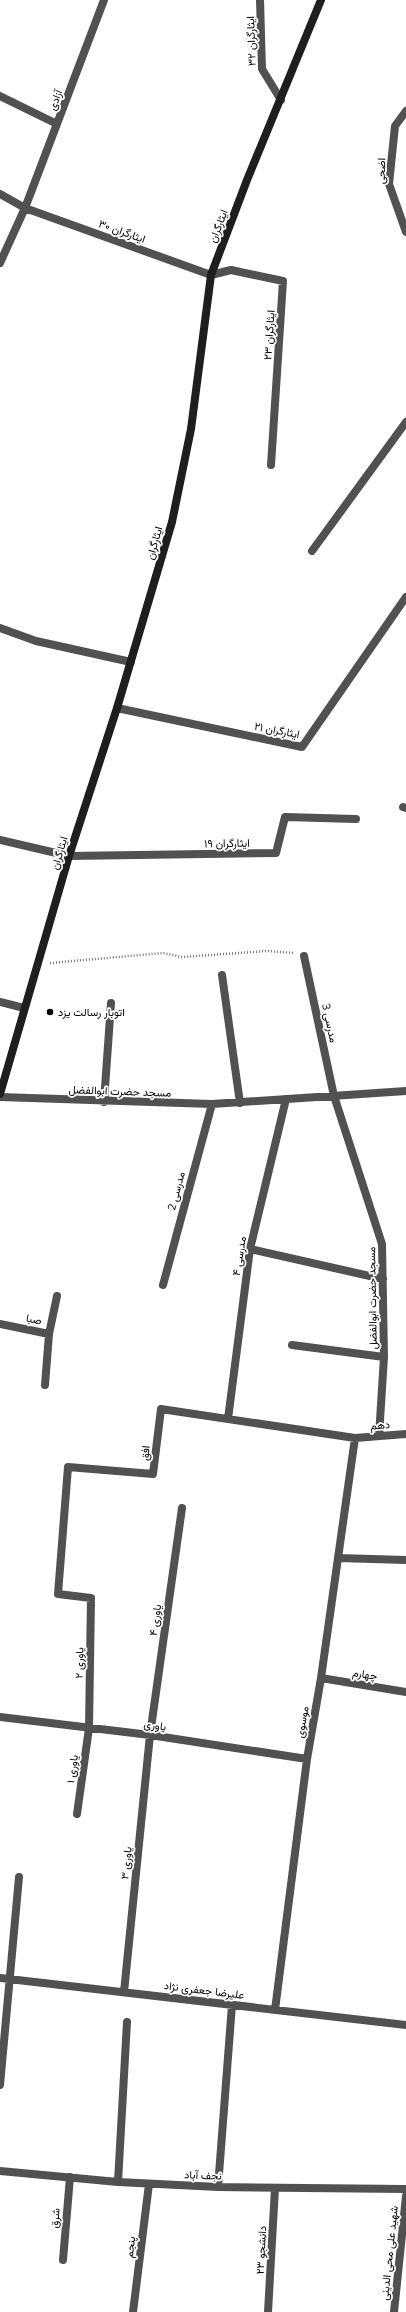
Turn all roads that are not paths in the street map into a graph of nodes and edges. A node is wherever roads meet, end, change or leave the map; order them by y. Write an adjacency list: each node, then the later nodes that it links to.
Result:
1 (104, 0): 7 (street, آزادی)
2 (260, 0): 5 (street, ایثارگران ۳۲)
3 (321, 0): 5 (main road, ایثارگران)
4 (0, 96): 7 (street)
5 (280, 100): 12 (main road, ایثارگران)
6 (406, 111): 10 (street, اضحی)
7 (57, 124): 9 (street, آزادی)
8 (0, 194): 9 (street, ایثارگران ۳۰)
9 (25, 208): 11 (street, آزادی); 12 (street, ایثارگران ۳۰)
10 (406, 232)
11 (0, 263)
12 (211, 275): 14 (street, ایثارگران ۲۳); 18 (main road, ایثارگران)
13 (406, 422): 15 (street)
14 (271, 465)
15 (312, 551)
16 (406, 597): 19 (street, ایثارگران ۲۱)
17 (0, 628): 18 (street)
18 (131, 662): 19 (main road, ایثارگران)
19 (117, 708): 22 (main road, ایثارگران)
20 (356, 818): 22 (street, ایثارگران ۱‍۹)
21 (0, 840): 22 (street)
22 (69, 856): 27 (main road, ایثارگران)
23 (304, 956): 30 (street, مدرسی 3)
24 (222, 975): 34 (street)
25 (0, 1002): 27 (street)
26 (111, 1003): 33 (street)
27 (24, 1008): 29 (main road, ایثارگران)
28 (406, 1091): 30 (street, مسجد حضرت ابوالفضل)
29 (0, 1094)
30 (334, 1096): 32 (street, مسجد حضرت ابوالفضل); 37 (street, مسجد حضرت ابوالفضل)
31 (0, 1097): 33 (street, مسجد حضرت ابوالفضل)
32 (286, 1099): 34 (street, مسجد حضرت ابوالفضل); 36 (street, مدرسی ۴)
33 (104, 1102): 35 (street, مسجد حضرت ابوالفضل)
34 (240, 1103): 35 (street, مسجد حضرت ابوالفضل)
35 (212, 1104): 38 (street, مدرسی 2)
36 (250, 1249): 37 (street); 45 (street, مدرسی ۴)
37 (383, 1280): 43 (street, مسجد حضرت ابوالفضل)
38 (162, 1285)
39 (57, 1296): 41 (street, صبا)
40 (0, 1324): 41 (street, صبا)
41 (49, 1334): 44 (street)
42 (292, 1345): 43 (street)
43 (384, 1357): 47 (street, مسجد حضرت ابوالفضل)
44 (45, 1385)
45 (228, 1419): 48 (street, افق); 52 (street, افق)
46 (406, 1434): 47 (street, دهم)
47 (379, 1436): 48 (street, دهم)
48 (355, 1438): 50 (street, موسوی)
49 (182, 1508): 57 (street, یاوری ۴)
50 (338, 1558): 51 (street); 53 (street, موسوی)
51 (406, 1560)
52 (91, 1598): 56 (street, یاوری ۲)
53 (321, 1678): 54 (street, چهارم); 58 (street, موسوی)
54 (406, 1692)
55 (0, 1718): 56 (street, یاوری)
56 (89, 1728): 57 (street, یاوری); 59 (street, یاوری ۱)
57 (150, 1735): 58 (street, یاوری); 63 (street, یاوری ۳)
58 (306, 1759): 65 (street, موسوی)
59 (77, 1814)
60 (19, 1877): 62 (street)
61 (0, 1978): 62 (street, علیرضا جعفری نژاد)
62 (11, 1979): 63 (street, علیرضا جعفری نژاد); 68 (street)
63 (124, 1992): 64 (street, علیرضا جعفری نژاد)
64 (232, 2004): 65 (street, علیرضا جعفری نژاد); 73 (street)
65 (275, 2010): 67 (street, علیرضا جعفری نژاد)
66 (127, 2022): 71 (street)
67 (406, 2025)
68 (0, 2085)
69 (0, 2171): 70 (street, نجف آباد)
70 (70, 2177): 71 (street, نجف آباد); 77 (street, شرق)
71 (118, 2182): 72 (street, نجف آباد)
72 (149, 2184): 73 (street, نجف آباد); 78 (street, پنجم)
73 (218, 2187): 74 (street, نجف آباد)
74 (275, 2188): 75 (street, نجف آباد); 79 (street, دانشجو ۲۳)
75 (406, 2189)
76 (406, 2196): 80 (street, شهید علی محی الدینی)
77 (63, 2260)
78 (133, 2312)
79 (268, 2312)
80 (394, 2312)

